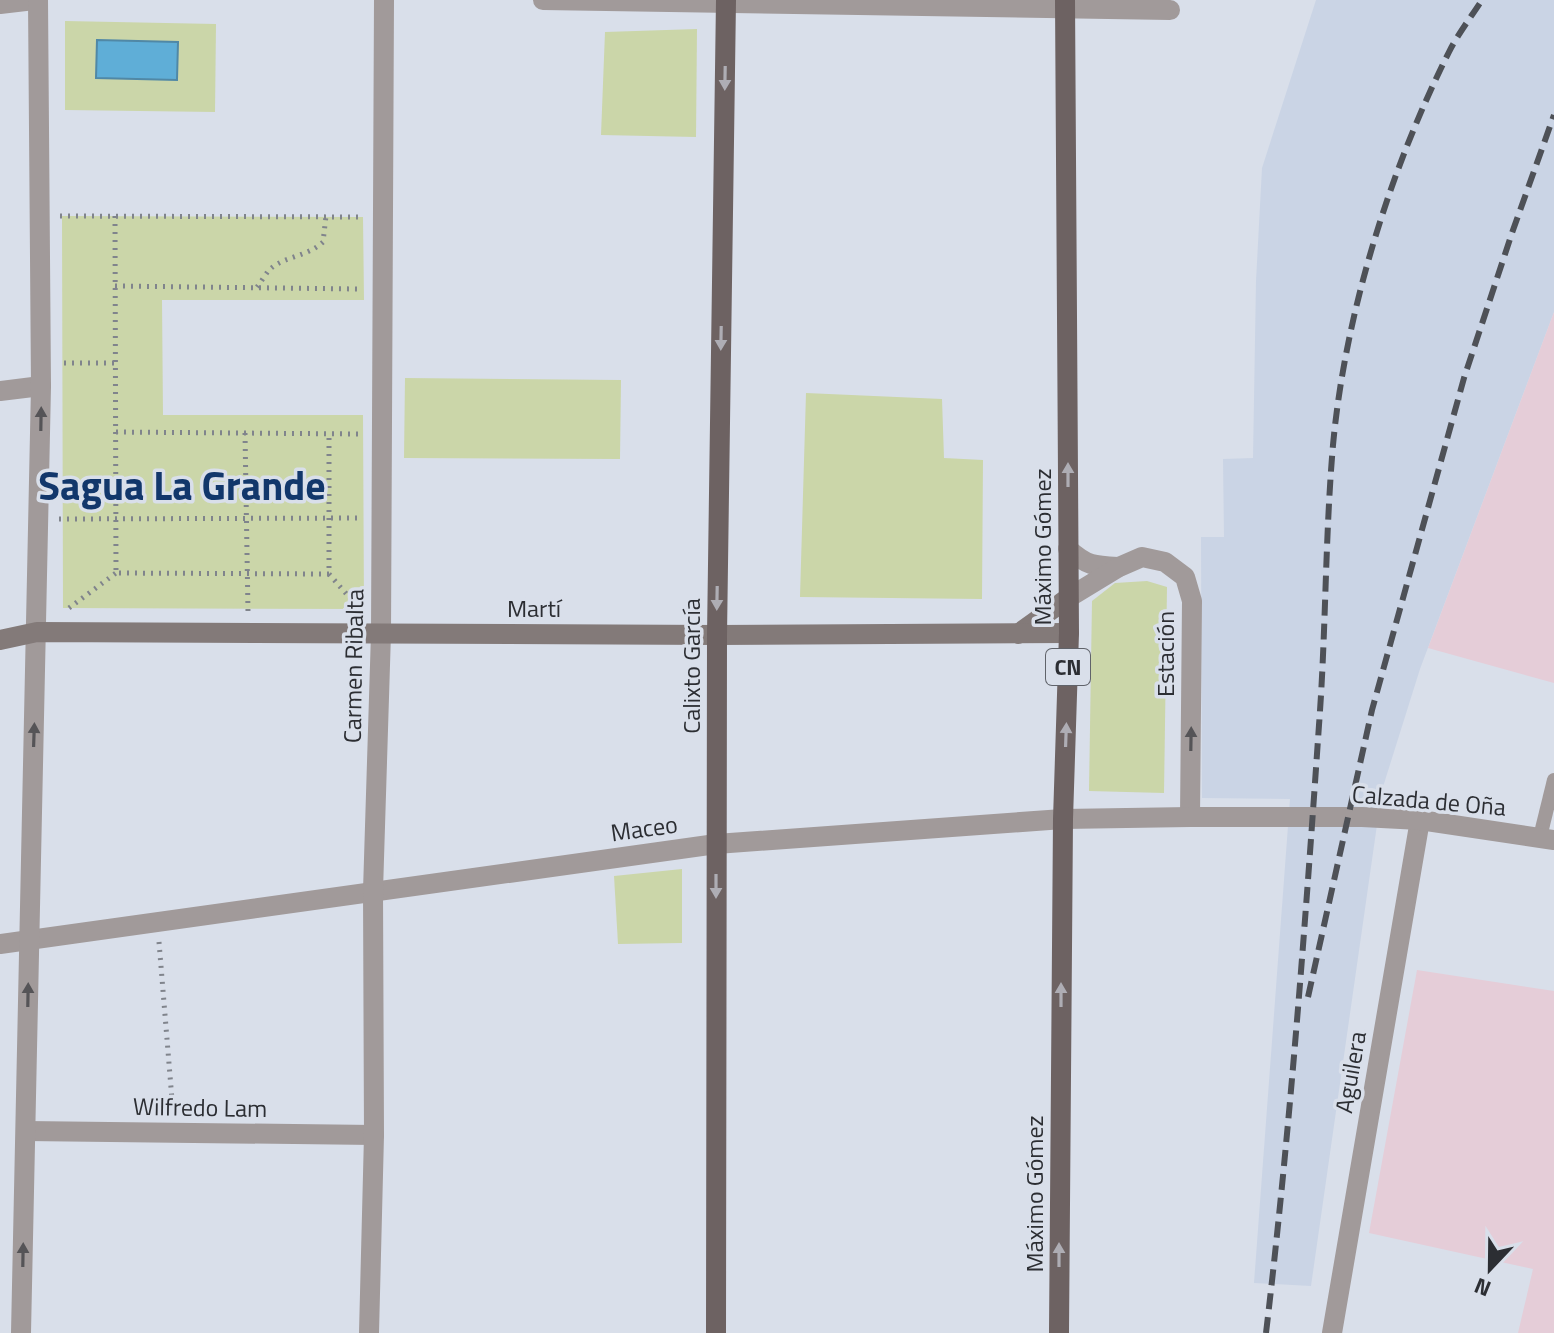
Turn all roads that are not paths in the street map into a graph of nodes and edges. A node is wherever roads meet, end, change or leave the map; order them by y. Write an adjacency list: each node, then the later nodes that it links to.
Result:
1 (36, 0): 6 (street); 8 (street)
2 (384, 0): 14 (street, Carmen Ribalta)
3 (543, 0): 4 (street)
4 (726, 2): 5 (street); 17 (main road, Calixto García, one-way to 17)
5 (1064, 3): 7 (street); 10 (main road, Máximo Gómez / CN, one-way to 5)
6 (0, 4)
7 (1170, 10)
8 (41, 386): 9 (street); 13 (street, one-way to 8)
9 (0, 391)
10 (1068, 549): 11 (street); 12 (main road, Máximo Gómez / CN)
11 (1119, 567): 12 (street, Estación); 20 (street, Estación, one-way to 11)
12 (1068, 598): 15 (main road, Máximo Gómez / CN); 16 (main road)
13 (37, 632): 14 (main road, Martí); 18 (main road, Martí); 27 (street, one-way to 13)
14 (381, 633): 17 (main road, Martí); 26 (street, Carmen Ribalta)
15 (1069, 633): 16 (main road, Martí); 22 (main road, Máximo Gómez / CN, one-way to 15)
16 (1018, 634): 17 (main road, Martí)
17 (717, 635): 25 (main road, Calixto García)
18 (0, 640)
19 (1554, 780): 24 (lane)
20 (1190, 817): 21 (street, Maceo); 22 (street, Maceo)
21 (1299, 817): 23 (street, Calzada de Oña)
22 (1063, 819): 25 (street, Maceo); 34 (main road, Máximo Gómez / CN, one-way to 22)
23 (1420, 820): 24 (street, Calzada de Oña); 35 (street, Aguilera)
24 (1547, 838)
25 (716, 844): 26 (street, Maceo); 33 (main road, Calixto García, one-way to 33)
26 (373, 891): 27 (street, Maceo); 30 (street, Carmen Ribalta)
27 (28, 938): 28 (street, Maceo); 29 (street, one-way to 27)
28 (0, 944)
29 (26, 1131): 30 (street, Wilfredo Lam); 31 (street, one-way to 29)
30 (374, 1135): 32 (street, Carmen Ribalta)
31 (21, 1333)
32 (369, 1333)
33 (716, 1333)
34 (1059, 1333)
35 (1332, 1333)

